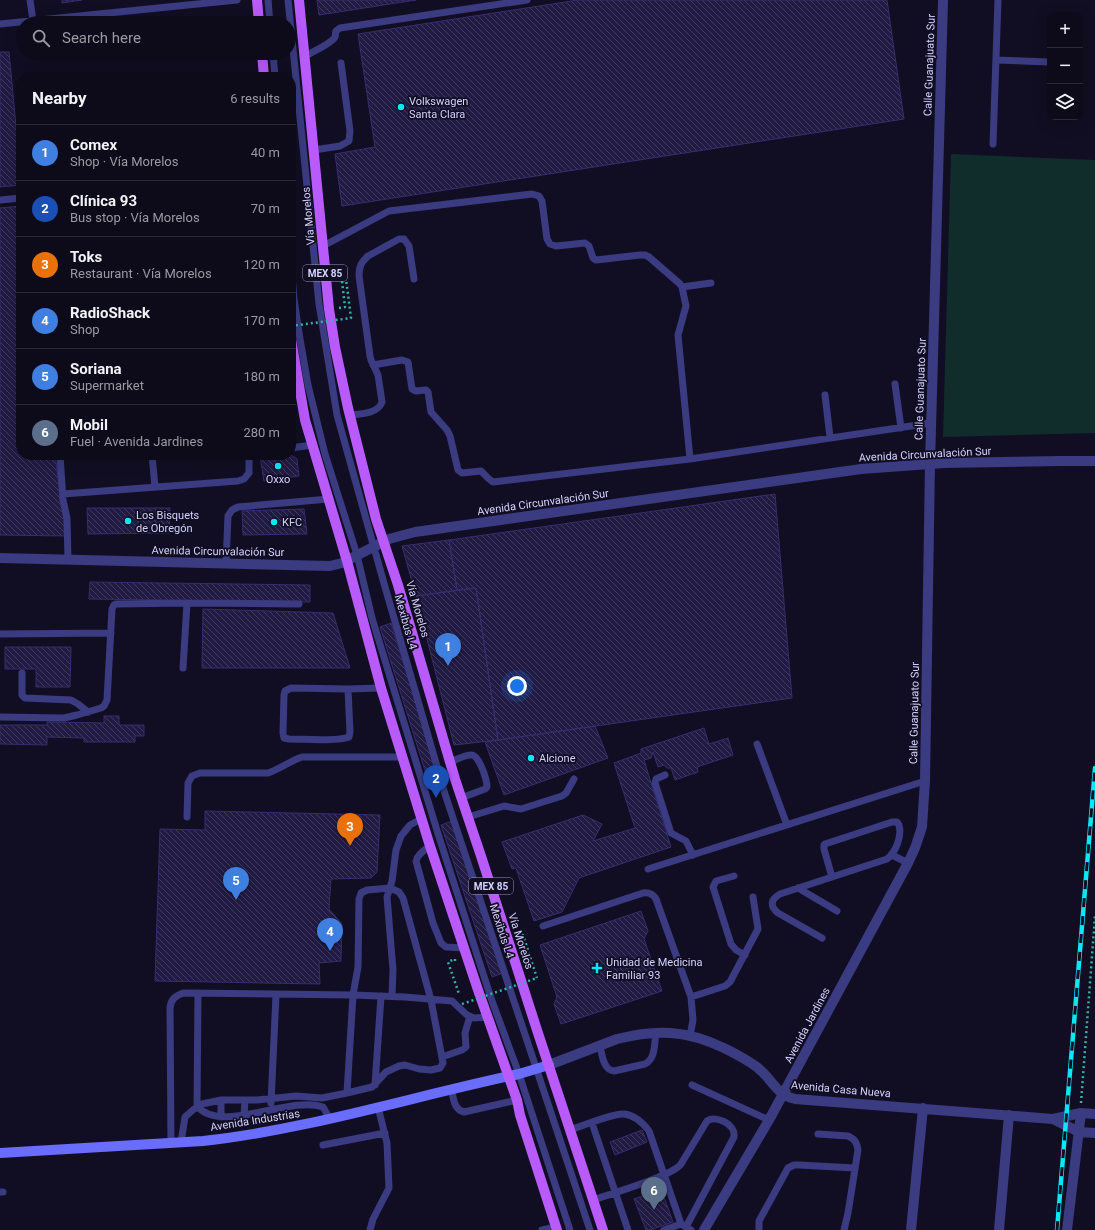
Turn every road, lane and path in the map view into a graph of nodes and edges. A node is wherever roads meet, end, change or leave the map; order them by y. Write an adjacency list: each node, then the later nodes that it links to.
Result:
1 (30, 0): 10 (lane)
2 (237, 0): 11 (lane)
3 (257, 0): 12 (main road)
4 (268, 0): 13 (lane)
5 (288, 0): 14 (lane, Mexibús L4)
6 (299, 0): 17 (main road, Vía Morelos / MEX 85)
7 (527, 0): 17 (lane)
8 (943, 0): 44 (street, Calle Guanajuato Sur)
9 (998, 0): 21 (lane)
10 (32, 16)
11 (82, 16)
12 (258, 16)
13 (269, 16)
14 (290, 16)
15 (16, 23): 16 (lane)
16 (0, 24)
17 (305, 56): 29 (main road, Vía Morelos / MEX 85)
18 (263, 60): 24 (main road)
19 (274, 60): 25 (lane)
20 (294, 60): 26 (lane, Mexibús L4)
21 (996, 60): 22 (lane); 28 (lane)
22 (1047, 62)
23 (342, 63): 29 (lane)
24 (264, 72)
25 (275, 72)
26 (295, 72)
27 (296, 78): 59 (lane, Mexibús L4)
28 (992, 144)
29 (314, 150): 32 (main road, Vía Morelos / MEX 85)
30 (16, 198): 31 (lane)
31 (0, 200)
32 (323, 246): 35 (lane); 36 (main road, Vía Morelos / MEX 85)
33 (414, 279): 39 (lane)
34 (711, 283): 35 (lane)
35 (682, 287): 49 (lane)
36 (329, 309): 38 (path, bridge); 43 (main road, Vía Morelos / MEX 85)
37 (296, 313): 60 (lane)
38 (296, 325)
39 (373, 364): 43 (lane); 49 (lane)
40 (296, 367): 47 (main road)
41 (895, 384): 45 (lane)
42 (825, 395): 46 (lane)
43 (349, 415): 58 (main road, Vía Morelos / MEX 85)
44 (931, 423): 45 (lane); 54 (street, Calle Guanajuato Sur)
45 (901, 428): 46 (lane)
46 (830, 438): 49 (lane)
47 (312, 445): 48 (lane); 57 (main road)
48 (296, 447)
49 (690, 459)
50 (60, 460): 56 (lane)
51 (152, 460): 55 (lane)
52 (249, 460): 55 (lane)
53 (1095, 461): 54 (street, Avenida Circunvalación Sur)
54 (930, 464): 58 (street, Avenida Circunvalación Sur); 80 (street, Calle Guanajuato Sur)
55 (155, 487): 56 (lane)
56 (63, 494): 62 (lane)
57 (329, 499): 63 (main road); 64 (lane)
58 (383, 541): 59 (street, Avenida Circunvalación Sur); 77 (main road, Vía Morelos / MEX 85)
59 (374, 546): 60 (street, Avenida Circunvalación Sur); 121 (lane, Mexibús L4)
60 (357, 555): 63 (street, Avenida Circunvalación Sur); 122 (lane)
61 (0, 558): 62 (street, Avenida Circunvalación Sur)
62 (68, 560): 64 (street, Avenida Circunvalación Sur)
63 (347, 560): 64 (street, Avenida Circunvalación Sur); 71 (main road)
64 (226, 563)
65 (187, 603): 66 (lane); 67 (lane); 69 (lane)
66 (299, 604)
67 (111, 633): 68 (lane); 73 (lane)
68 (0, 634)
69 (184, 668)
70 (22, 673): 73 (lane)
71 (381, 688): 72 (lane); 76 (main road)
72 (348, 690): 72 (lane)
73 (88, 712): 74 (lane)
74 (0, 717)
75 (757, 744): 85 (lane)
76 (402, 756): 82 (lane); 84 (main road)
77 (450, 762): 81 (main road, Vía Morelos / MEX 85); 81 (lane)
78 (665, 775): 88 (lane)
79 (574, 780): 83 (lane)
80 (924, 781): 85 (lane); 86 (street, Calle Guanajuato Sur)
81 (461, 798): 83 (main road, Vía Morelos / MEX 85)
82 (187, 817)
83 (468, 817): 120 (main road, Vía Morelos / MEX 85)
84 (421, 819): 87 (main road); 94 (lane)
85 (787, 825): 88 (lane)
86 (922, 827): 90 (street, Avenida Jardines)
87 (430, 846): 101 (main road); 101 (lane)
88 (693, 855): 91 (lane)
89 (892, 855): 90 (lane); 93 (lane); 93 (lane)
90 (908, 863): 128 (street, Avenida Jardines)
91 (648, 868)
92 (734, 876): 102 (lane)
93 (832, 877): 95 (lane)
94 (390, 888): 107 (lane); 109 (lane); 112 (lane)
95 (798, 888): 97 (lane); 100 (lane)
96 (753, 898): 102 (lane)
97 (838, 911)
98 (1095, 916): 137 (path)
99 (543, 926): 111 (lane)
100 (822, 938)
101 (464, 948): 115 (main road)
102 (745, 955): 111 (lane)
103 (457, 966): 110 (path)
104 (537, 978): 113 (path, bridge)
105 (198, 993): 106 (lane); 133 (lane); 151 (lane)
106 (276, 995): 107 (lane); 129 (lane)
107 (353, 995): 108 (lane); 127 (lane)
108 (381, 996): 109 (lane); 124 (lane)
109 (392, 996): 112 (lane)
110 (460, 997)
111 (691, 997): 117 (lane)
112 (431, 1000): 114 (lane); 119 (lane)
113 (462, 1004)
114 (470, 1016): 115 (lane); 119 (lane)
115 (488, 1017): 123 (main road)
116 (656, 1033): 117 (street, Avenida Casa Nueva); 118 (street, Avenida Casa Nueva); 118 (lane)
117 (690, 1036): 128 (street, Avenida Casa Nueva)
118 (600, 1046): 120 (street, Avenida Casa Nueva)
119 (442, 1057): 124 (lane)
120 (549, 1065): 121 (main road, Avenida Casa Nueva); 146 (main road, Vía Morelos / MEX 85)
121 (537, 1069): 122 (main road, Avenida Casa Nueva); 165 (lane, Mexibús L4)
122 (520, 1074): 123 (main road, Avenida Casa Nueva); 164 (lane)
123 (509, 1076): 126 (main road, Avenida Industrias); 132 (main road)
124 (375, 1085): 127 (lane)
125 (692, 1085): 144 (lane)
126 (451, 1089): 132 (lane); 134 (main road, Avenida Industrias)
127 (347, 1093): 129 (lane)
128 (783, 1095): 135 (street, Avenida Casa Nueva); 144 (street, Avenida Jardines)
129 (271, 1099): 131 (lane); 136 (lane)
130 (221, 1100): 131 (lane); 133 (lane); 141 (lane)
131 (245, 1100): 139 (lane)
132 (516, 1100): 160 (main road)
133 (197, 1106): 141 (lane); 152 (lane)
134 (378, 1107): 142 (main road, Avenida Industrias); 147 (lane)
135 (923, 1108): 140 (street, Avenida Casa Nueva); 171 (street)
136 (270, 1109): 139 (lane); 142 (lane)
137 (1080, 1113): 138 (street, Avenida Casa Nueva); 143 (street, Avenida Casa Nueva); 148 (street)
138 (1095, 1114)
139 (244, 1115): 141 (lane)
140 (1009, 1115): 143 (street, Avenida Casa Nueva); 172 (street)
141 (222, 1116)
142 (330, 1119): 152 (main road, Avenida Industrias)
143 (1053, 1119): 148 (street, Avenida Casa Nueva)
144 (769, 1120): 169 (street, Avenida Jardines)
145 (592, 1123): 146 (lane); 156 (lane); 157 (lane)
146 (570, 1130): 158 (main road, Vía Morelos / MEX 85)
147 (385, 1132): 153 (lane); 162 (lane)
148 (1079, 1132): 149 (street, Avenida Casa Nueva); 173 (street)
149 (1095, 1133)
150 (818, 1134): 155 (lane)
151 (171, 1142): 152 (main road, Avenida Industrias); 154 (main road, Avenida Industrias)
152 (182, 1142)
153 (323, 1145)
154 (0, 1152)
155 (855, 1168): 161 (lane); 170 (lane)
156 (664, 1175): 157 (lane); 159 (lane); 159 (lane)
157 (615, 1192): 158 (lane); 167 (lane)
158 (593, 1200): 166 (main road, Vía Morelos / MEX 85)
159 (686, 1227): 168 (lane)
160 (557, 1229): 163 (lane)
161 (759, 1229)
162 (370, 1230)
163 (542, 1230)
164 (570, 1230)
165 (590, 1230)
166 (603, 1230)
167 (628, 1230)
168 (664, 1230)
169 (704, 1230)
170 (844, 1230)
171 (912, 1230)
172 (999, 1230)
173 (1067, 1230)

